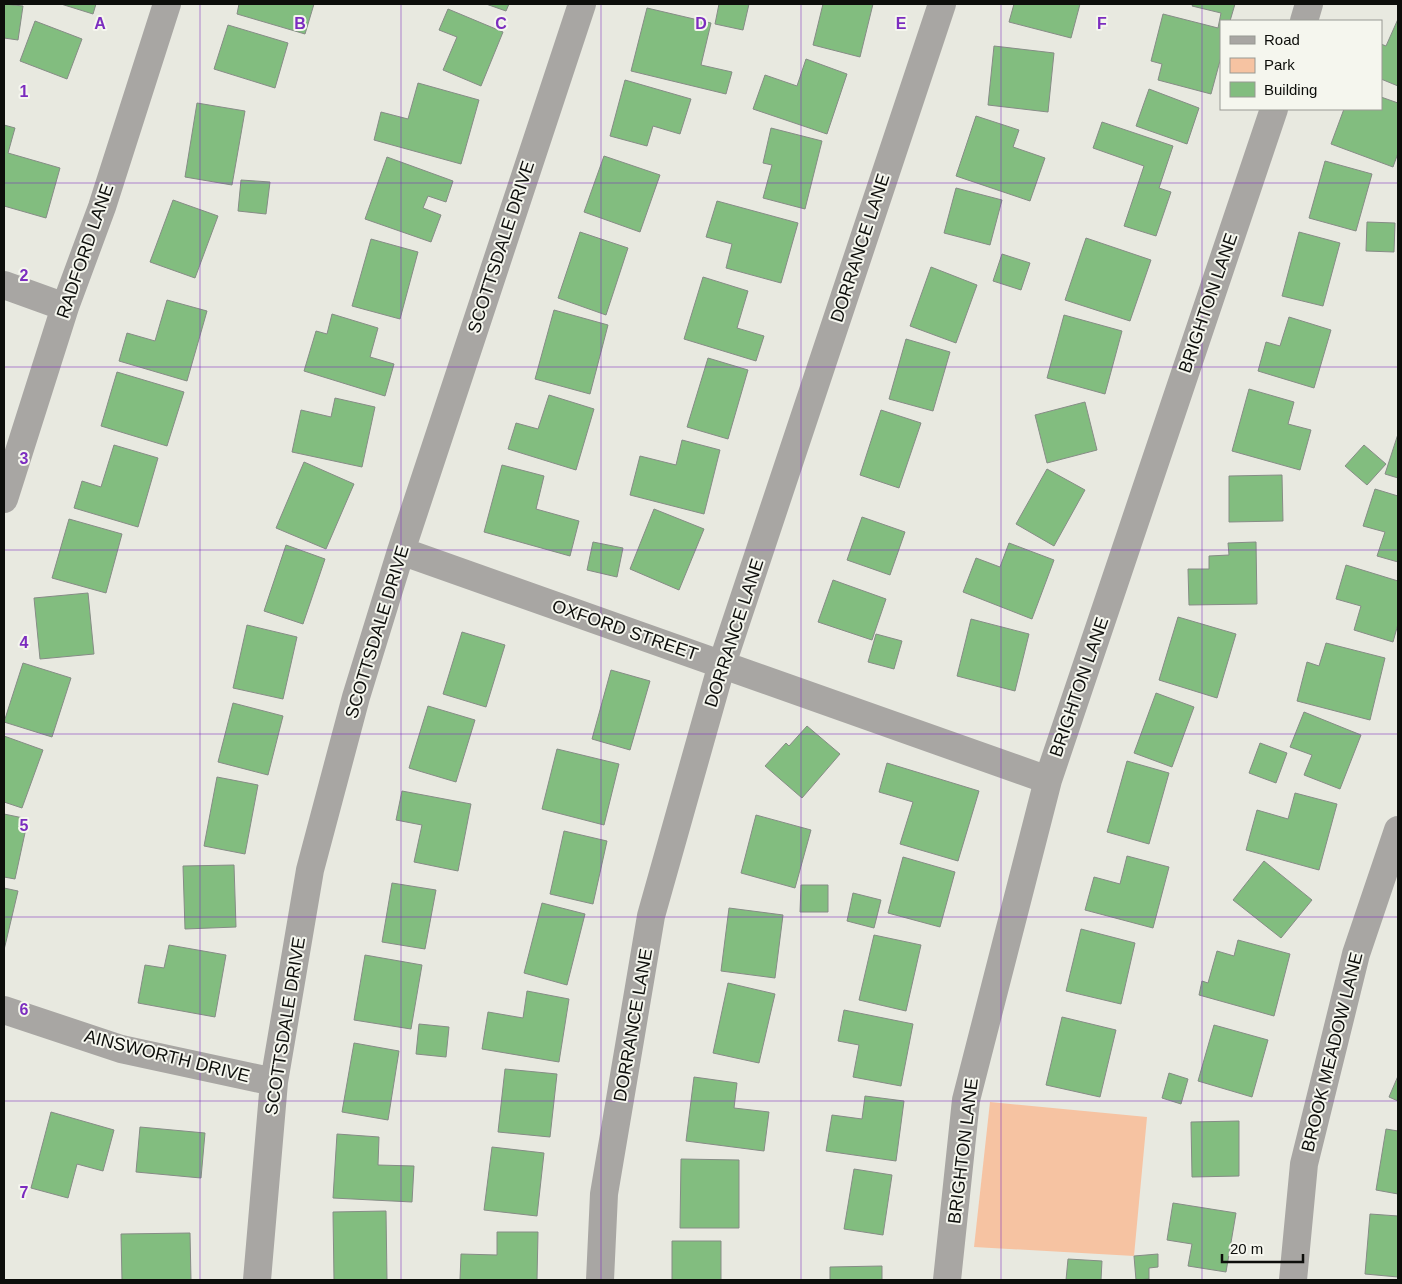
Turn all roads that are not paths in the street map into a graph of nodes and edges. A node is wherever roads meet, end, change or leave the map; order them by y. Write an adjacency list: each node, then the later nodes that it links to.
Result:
1 (167, 4): 8 (street, RADFORD LANE)
2 (582, 4): 10 (street, SCOTTSDALE DRIVE)
3 (942, 4): 11 (street, DORRANCE LANE)
4 (1310, 4): 5 (street)
5 (1304, 20)
6 (1274, 110): 12 (street, BRIGHTON LANE)
7 (4, 285): 8 (street)
8 (65, 307): 9 (street, RADFORD LANE)
9 (4, 499)
10 (400, 551): 11 (street, OXFORD STREET); 15 (street, SCOTTSDALE DRIVE)
11 (722, 664): 12 (street, OXFORD STREET); 17 (street, DORRANCE LANE)
12 (1048, 780): 18 (street, BRIGHTON LANE)
13 (1398, 830): 19 (street, BROOK MEADOW LANE)
14 (4, 1010): 15 (street, AINSWORTH DRIVE)
15 (274, 1082): 16 (street, SCOTTSDALE DRIVE)
16 (257, 1280)
17 (600, 1280)
18 (947, 1280)
19 (1293, 1280)

